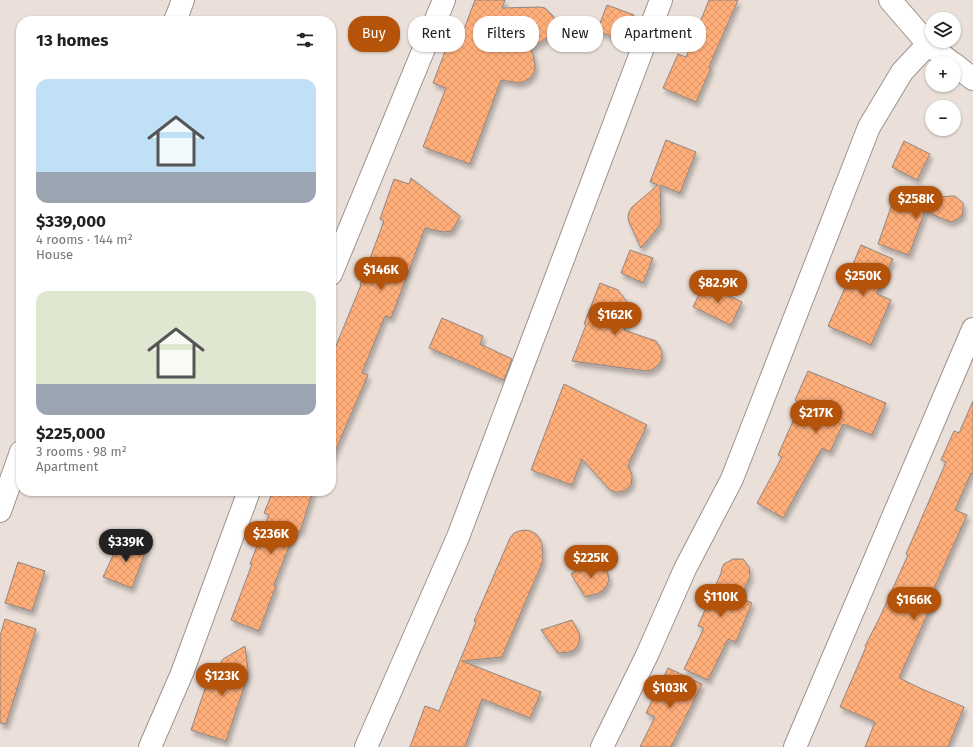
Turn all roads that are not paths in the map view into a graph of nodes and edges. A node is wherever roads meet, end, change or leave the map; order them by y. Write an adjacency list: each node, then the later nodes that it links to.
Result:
1 (183, 0): 5 (street)
2 (444, 0): 12 (street)
3 (661, 0): 18 (street)
4 (890, 0): 6 (street)
5 (177, 16)
6 (925, 41)
7 (925, 47): 19 (street)
8 (933, 48): 9 (street)
9 (943, 56)
10 (961, 70): 11 (street)
11 (973, 79)
12 (336, 262)
13 (973, 329): 20 (street)
14 (16, 466): 16 (street)
15 (247, 496): 17 (street)
16 (0, 511)
17 (150, 747)
18 (366, 747)
19 (602, 747)
20 (795, 747)

